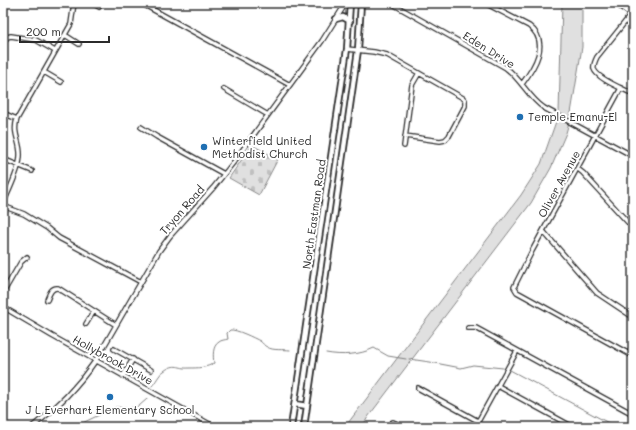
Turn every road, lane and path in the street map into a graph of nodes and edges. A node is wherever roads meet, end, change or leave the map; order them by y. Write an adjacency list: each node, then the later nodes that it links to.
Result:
1 (74, 3): 15 (street)
2 (92, 3): 11 (street)
3 (141, 3): 10 (street)
4 (346, 3): 13 (street, Tryon Road)
5 (350, 3): 14 (main road, North Eastman Road)
6 (361, 3): 19 (main road, North Eastman Road)
7 (391, 3): 24 (street, Eden Drive)
8 (486, 3): 24 (street)
9 (615, 3): 12 (street)
10 (148, 5): 25 (street)
11 (99, 7)
12 (632, 14): 26 (street)
13 (336, 18): 14 (main road); 25 (street, Tryon Road)
14 (350, 21): 18 (main road, North Eastman Road)
15 (65, 35): 17 (street); 20 (street)
16 (3, 44): 20 (street)
17 (79, 44)
18 (347, 49): 19 (street); 29 (main road, North Eastman Road)
19 (358, 50): 22 (street); 30 (main road, North Eastman Road)
20 (56, 51): 21 (street)
21 (44, 72): 23 (street); 33 (street)
22 (418, 73): 35 (street); 35 (street)
23 (61, 82)
24 (522, 84): 36 (street, Eden Drive)
25 (290, 85): 32 (street, Tryon Road)
26 (621, 88): 28 (street); 36 (street, Oliver Avenue)
27 (224, 90): 32 (street)
28 (633, 94)
29 (340, 102): 30 (main road); 48 (main road, North Eastman Road)
30 (350, 104): 49 (main road, North Eastman Road)
31 (3, 113): 33 (street)
32 (268, 115): 43 (street, Tryon Road)
33 (17, 119): 40 (street)
34 (141, 127): 43 (street)
35 (405, 136): 37 (street)
36 (596, 136): 38 (street, Eden Drive); 41 (street, Oliver Avenue)
37 (404, 146)
38 (633, 156)
39 (3, 159): 40 (street)
40 (18, 165): 42 (street); 44 (street)
41 (578, 169): 46 (street); 47 (street, Oliver Avenue)
42 (32, 171)
43 (224, 174): 51 (street, Tryon Road)
44 (3, 205): 51 (street)
45 (633, 221): 46 (street)
46 (632, 227)
47 (543, 231): 56 (street); 63 (street, Oliver Avenue)
48 (318, 250): 49 (main road); 70 (main road, North Eastman Road)
49 (328, 251): 71 (main road, North Eastman Road)
50 (27, 257): 52 (street)
51 (140, 282): 58 (street, Tryon Road)
52 (3, 293)
53 (47, 300): 55 (street)
54 (3, 306): 65 (street, Hollybrook Drive)
55 (94, 311): 57 (street); 58 (street)
56 (633, 317)
57 (86, 324)
58 (116, 325): 65 (street, Tryon Road)
59 (468, 328): 62 (street)
60 (633, 348): 63 (street)
61 (114, 349): 64 (street)
62 (517, 350): 68 (street); 72 (street)
63 (631, 355)
64 (133, 359): 66 (street); 67 (street)
65 (96, 360): 67 (street, Hollybrook Drive); 75 (street, Tryon Road)
66 (151, 370)
67 (123, 376): 76 (street, Hollybrook Drive)
68 (498, 386): 73 (street); 74 (street)
69 (418, 388): 73 (street)
70 (295, 404): 71 (main road); 77 (main road, North Eastman Road)
71 (307, 406): 78 (main road, North Eastman Road)
72 (633, 414)
73 (478, 421): 81 (street)
74 (568, 426): 82 (street)
75 (32, 427)
76 (215, 427)
77 (291, 427)
78 (304, 427)
79 (388, 427): 80 (street)
80 (404, 427)
81 (475, 427)
82 (573, 427)

